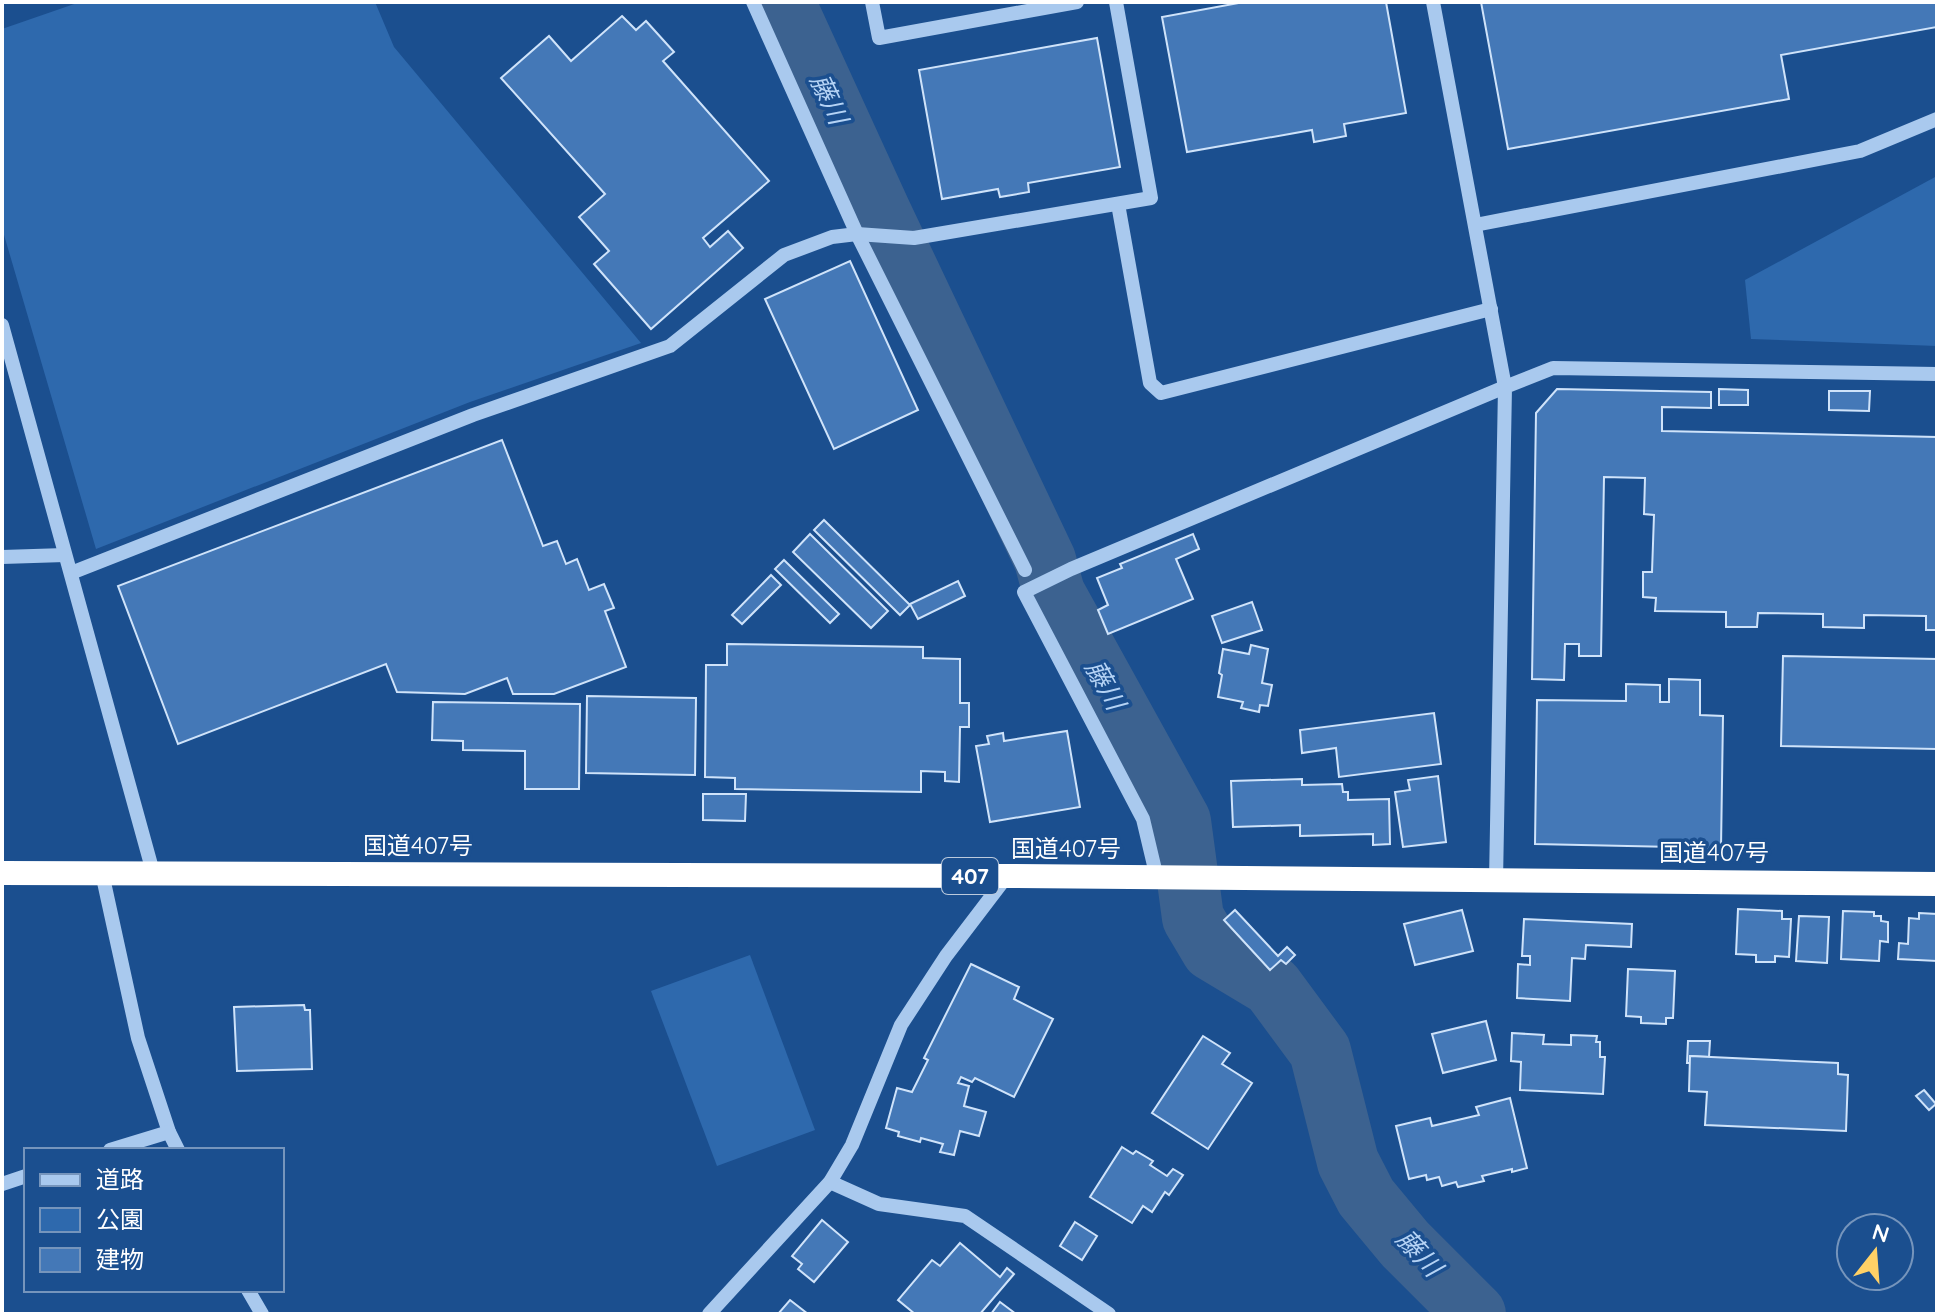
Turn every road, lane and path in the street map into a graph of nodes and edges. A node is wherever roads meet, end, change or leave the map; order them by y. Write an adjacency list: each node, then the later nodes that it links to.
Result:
1 (753, 2): 9 (street)
2 (872, 2): 3 (street)
3 (1077, 2)
4 (1116, 2): 7 (street)
5 (1433, 2): 8 (street)
6 (1937, 119): 8 (street)
7 (1118, 204): 9 (street); 10 (street)
8 (1475, 225): 10 (street)
9 (857, 234): 16 (street); 17 (street)
10 (1491, 309): 13 (street)
11 (2, 325): 14 (street)
12 (1937, 374): 13 (street)
13 (1505, 387): 22 (street); 23 (street)
14 (65, 555): 15 (street); 17 (street)
15 (2, 557)
16 (1025, 570)
17 (71, 573): 18 (street)
18 (153, 872): 20 (highway, 国道407号 / 407); 21 (highway, 国道407号 / 407)
19 (2, 873): 20 (highway, 国道407号 / 407)
20 (102, 873): 25 (street)
21 (1007, 876): 22 (highway, 国道407号 / 407); 29 (street)
22 (1157, 878): 23 (highway, 国道407号 / 407)
23 (1496, 881): 24 (highway, 国道407号 / 407)
24 (1937, 884)
25 (169, 1132): 26 (street); 27 (street)
26 (117, 1148)
27 (177, 1148)
28 (24, 1177): 30 (street)
29 (830, 1182): 33 (street); 34 (street)
30 (2, 1184)
31 (249, 1292): 32 (street)
32 (262, 1314)
33 (709, 1314)
34 (1109, 1314)

